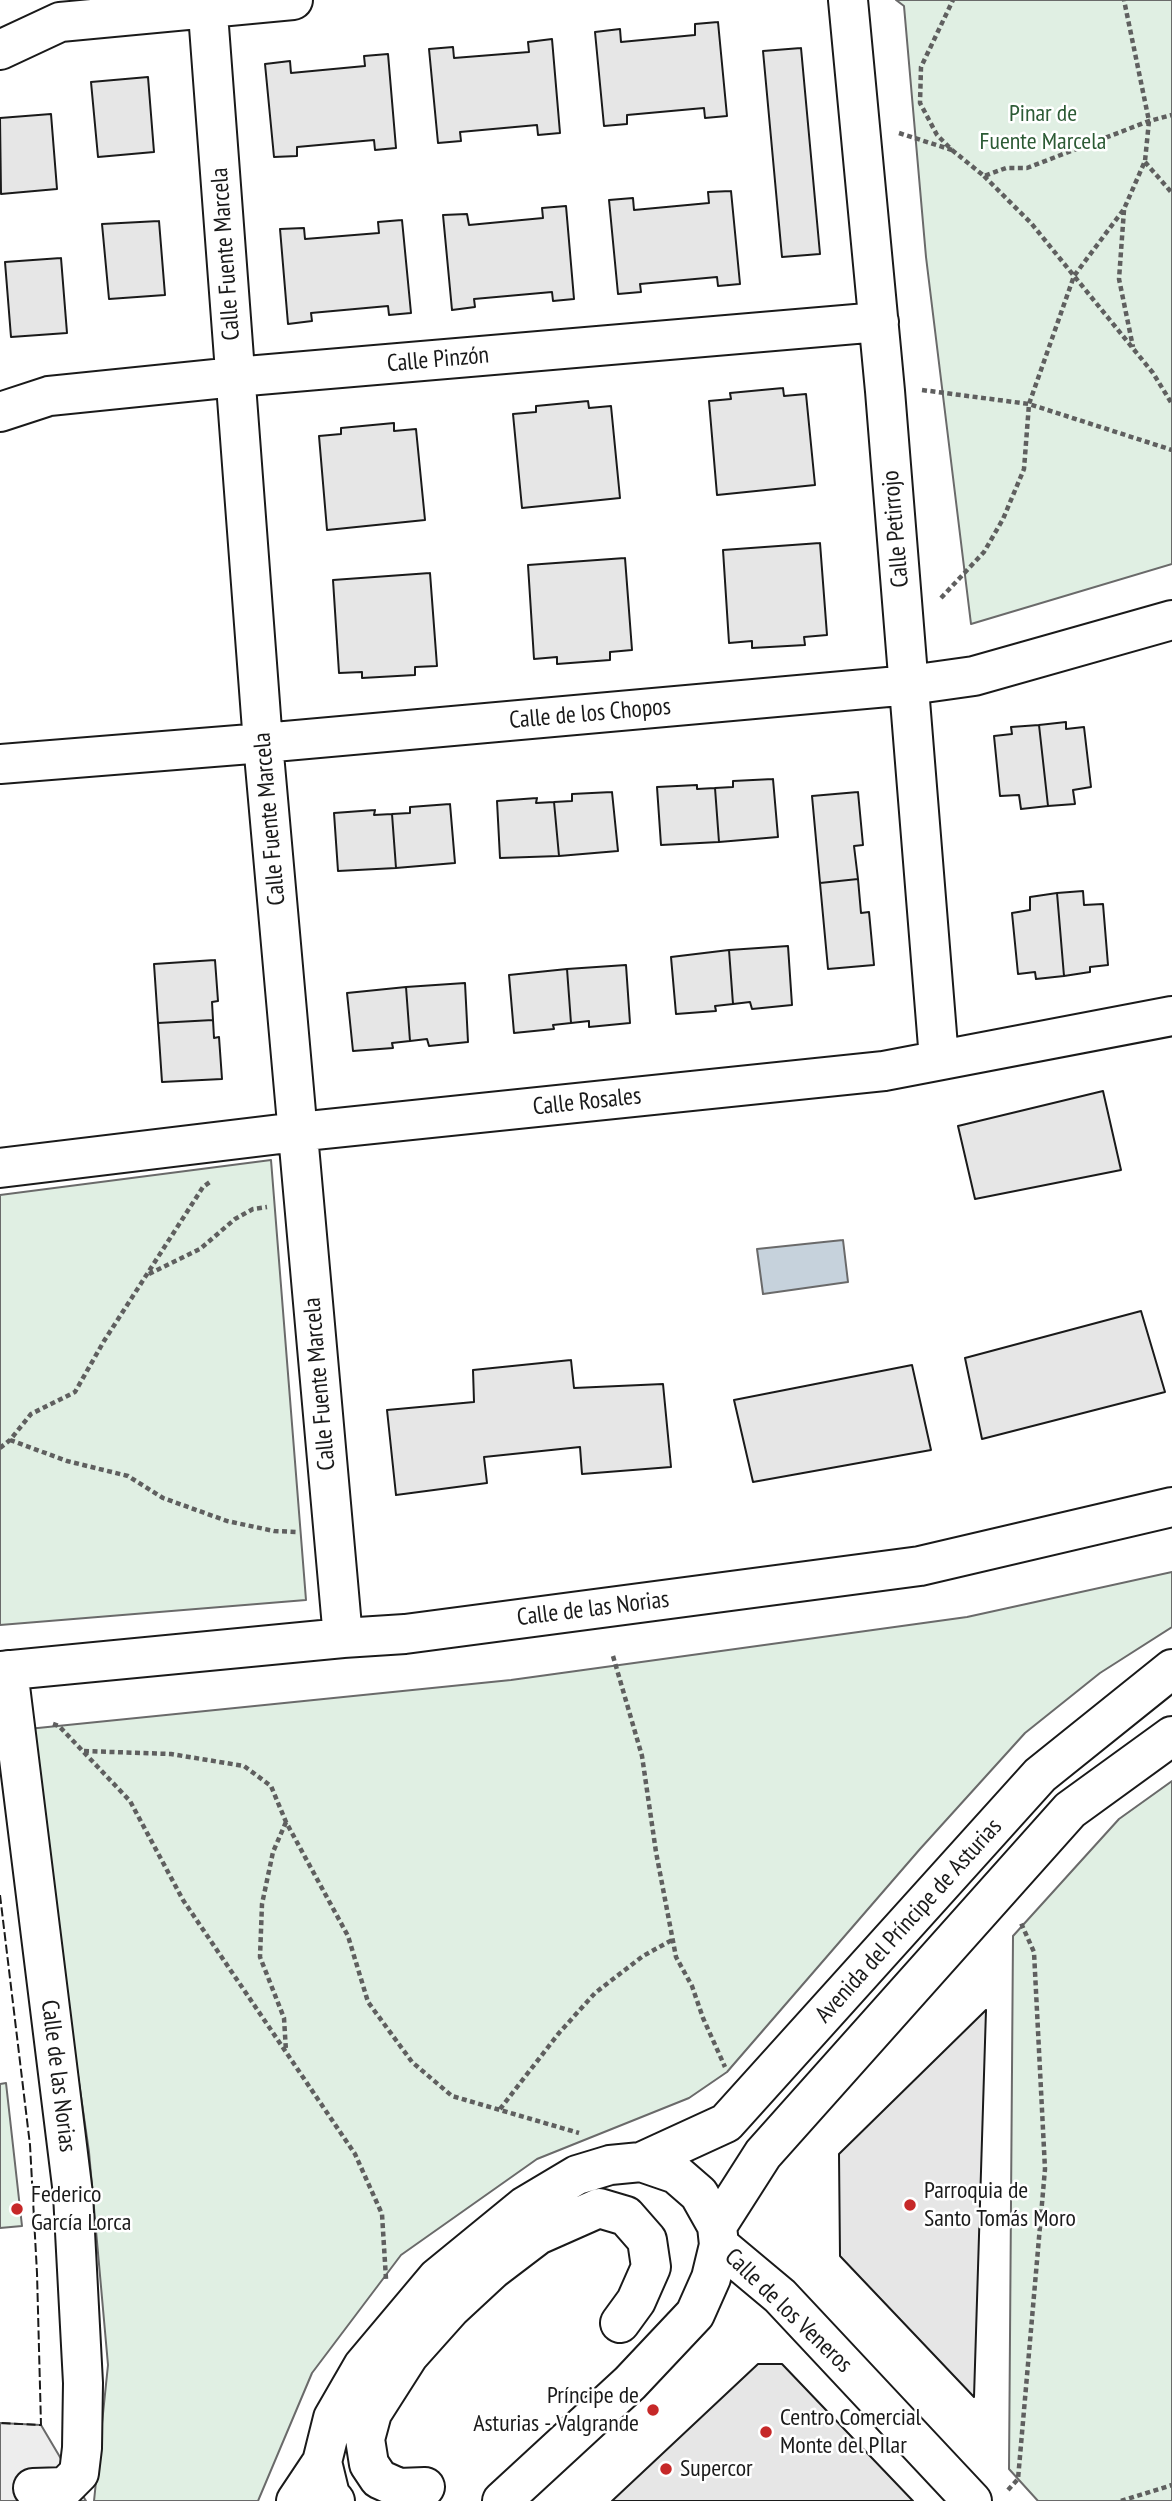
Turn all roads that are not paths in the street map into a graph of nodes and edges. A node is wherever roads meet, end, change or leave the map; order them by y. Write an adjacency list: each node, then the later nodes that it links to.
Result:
1 (293, 0): 3 (street)
2 (848, 0): 5 (street, Calle Petirrojo)
3 (207, 4): 4 (street); 6 (street, Calle Fuente Marcela)
4 (0, 50)
5 (879, 322): 6 (street, Calle Pinzón); 9 (street, Calle Petirrojo)
6 (236, 377): 7 (street, Calle Pinzón); 10 (street, Calle Fuente Marcela)
7 (0, 412)
8 (1172, 620): 9 (street, Calle de los Chopos)
9 (910, 685): 10 (street, Calle de los Chopos); 13 (street, Calle Petirrojo)
10 (263, 743): 11 (street, Calle de los Chopos); 14 (street, Calle Fuente Marcela)
11 (0, 764)
12 (1172, 1016): 13 (street, Calle Rosales)
13 (939, 1059): 14 (street, Calle Rosales)
14 (297, 1132): 15 (street, Calle Rosales); 17 (street, Calle Fuente Marcela)
15 (0, 1168)
16 (1172, 1507): 17 (street, Calle de las Norias)
17 (344, 1638): 19 (street, Calle de las Norias)
18 (1172, 1669): 21 (street, Avenida del Príncipe de Asturias)
19 (4, 1671): 27 (street, Calle de las Norias)
20 (1172, 1736): 22 (street, Avenida del Príncipe de Asturias)
21 (641, 2162): 22 (street); 23 (street)
22 (718, 2235): 28 (street, Calle de los Veneros); 31 (street, Avenida del Príncipe de Asturias)
23 (440, 2298): 24 (street); 25 (street); 26 (street)
24 (620, 2323)
25 (322, 2462): 29 (street); 30 (street)
26 (425, 2487)
27 (33, 2488)
28 (988, 2497)
29 (296, 2501)
30 (335, 2501)
31 (502, 2501)

